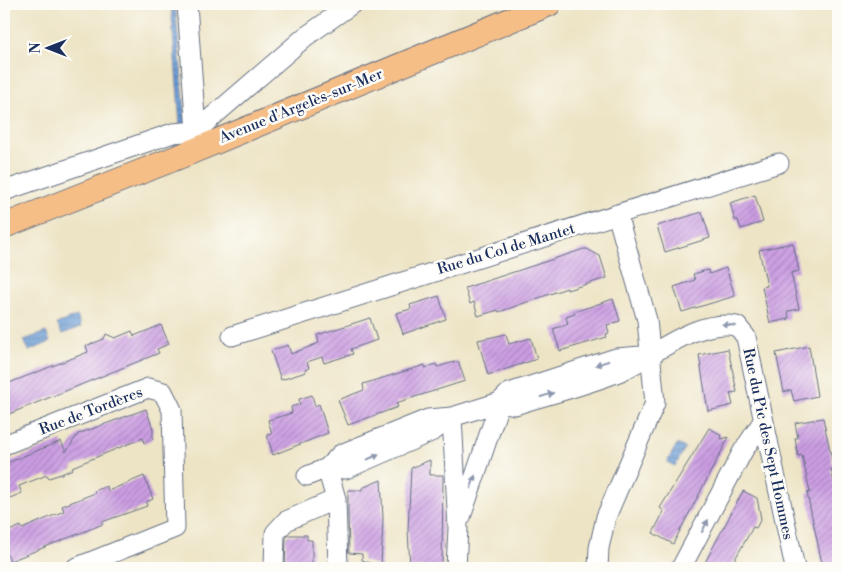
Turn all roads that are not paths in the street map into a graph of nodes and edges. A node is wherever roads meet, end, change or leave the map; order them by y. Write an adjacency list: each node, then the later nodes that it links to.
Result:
1 (187, 4): 4 (street)
2 (352, 4): 4 (street)
3 (549, 4): 4 (main road, Avenue d'Argelès-sur-Mer)
4 (196, 140): 6 (street); 7 (main road, Avenue d'Argelès-sur-Mer)
5 (780, 163): 8 (street, Rue du Col de Mantet)
6 (4, 191)
7 (52, 206): 9 (main road, Avenue d'Argelès-sur-Mer); 10 (main road, Avenue d'Argelès-sur-Mer)
8 (617, 214): 11 (street, Rue du Col de Mantet); 12 (street)
9 (4, 219)
10 (4, 226)
11 (232, 336)
12 (650, 355): 13 (street); 15 (street, Rue du Pic des Sept Hommes, one-way to 12); 26 (street)
13 (500, 402): 14 (street); 20 (street, one-way to 13)
14 (452, 417): 17 (street); 20 (street)
15 (763, 421): 27 (street, one-way to 15); 28 (street, Rue du Pic des Sept Hommes)
16 (4, 445): 21 (street, Rue de Tordères)
17 (327, 468): 18 (street); 19 (street)
18 (307, 476)
19 (336, 499): 23 (street); 24 (street)
20 (458, 528): 25 (street)
21 (96, 564): 22 (street)
22 (75, 568)
23 (274, 568)
24 (338, 568)
25 (456, 568)
26 (598, 568)
27 (681, 568)
28 (795, 568)

